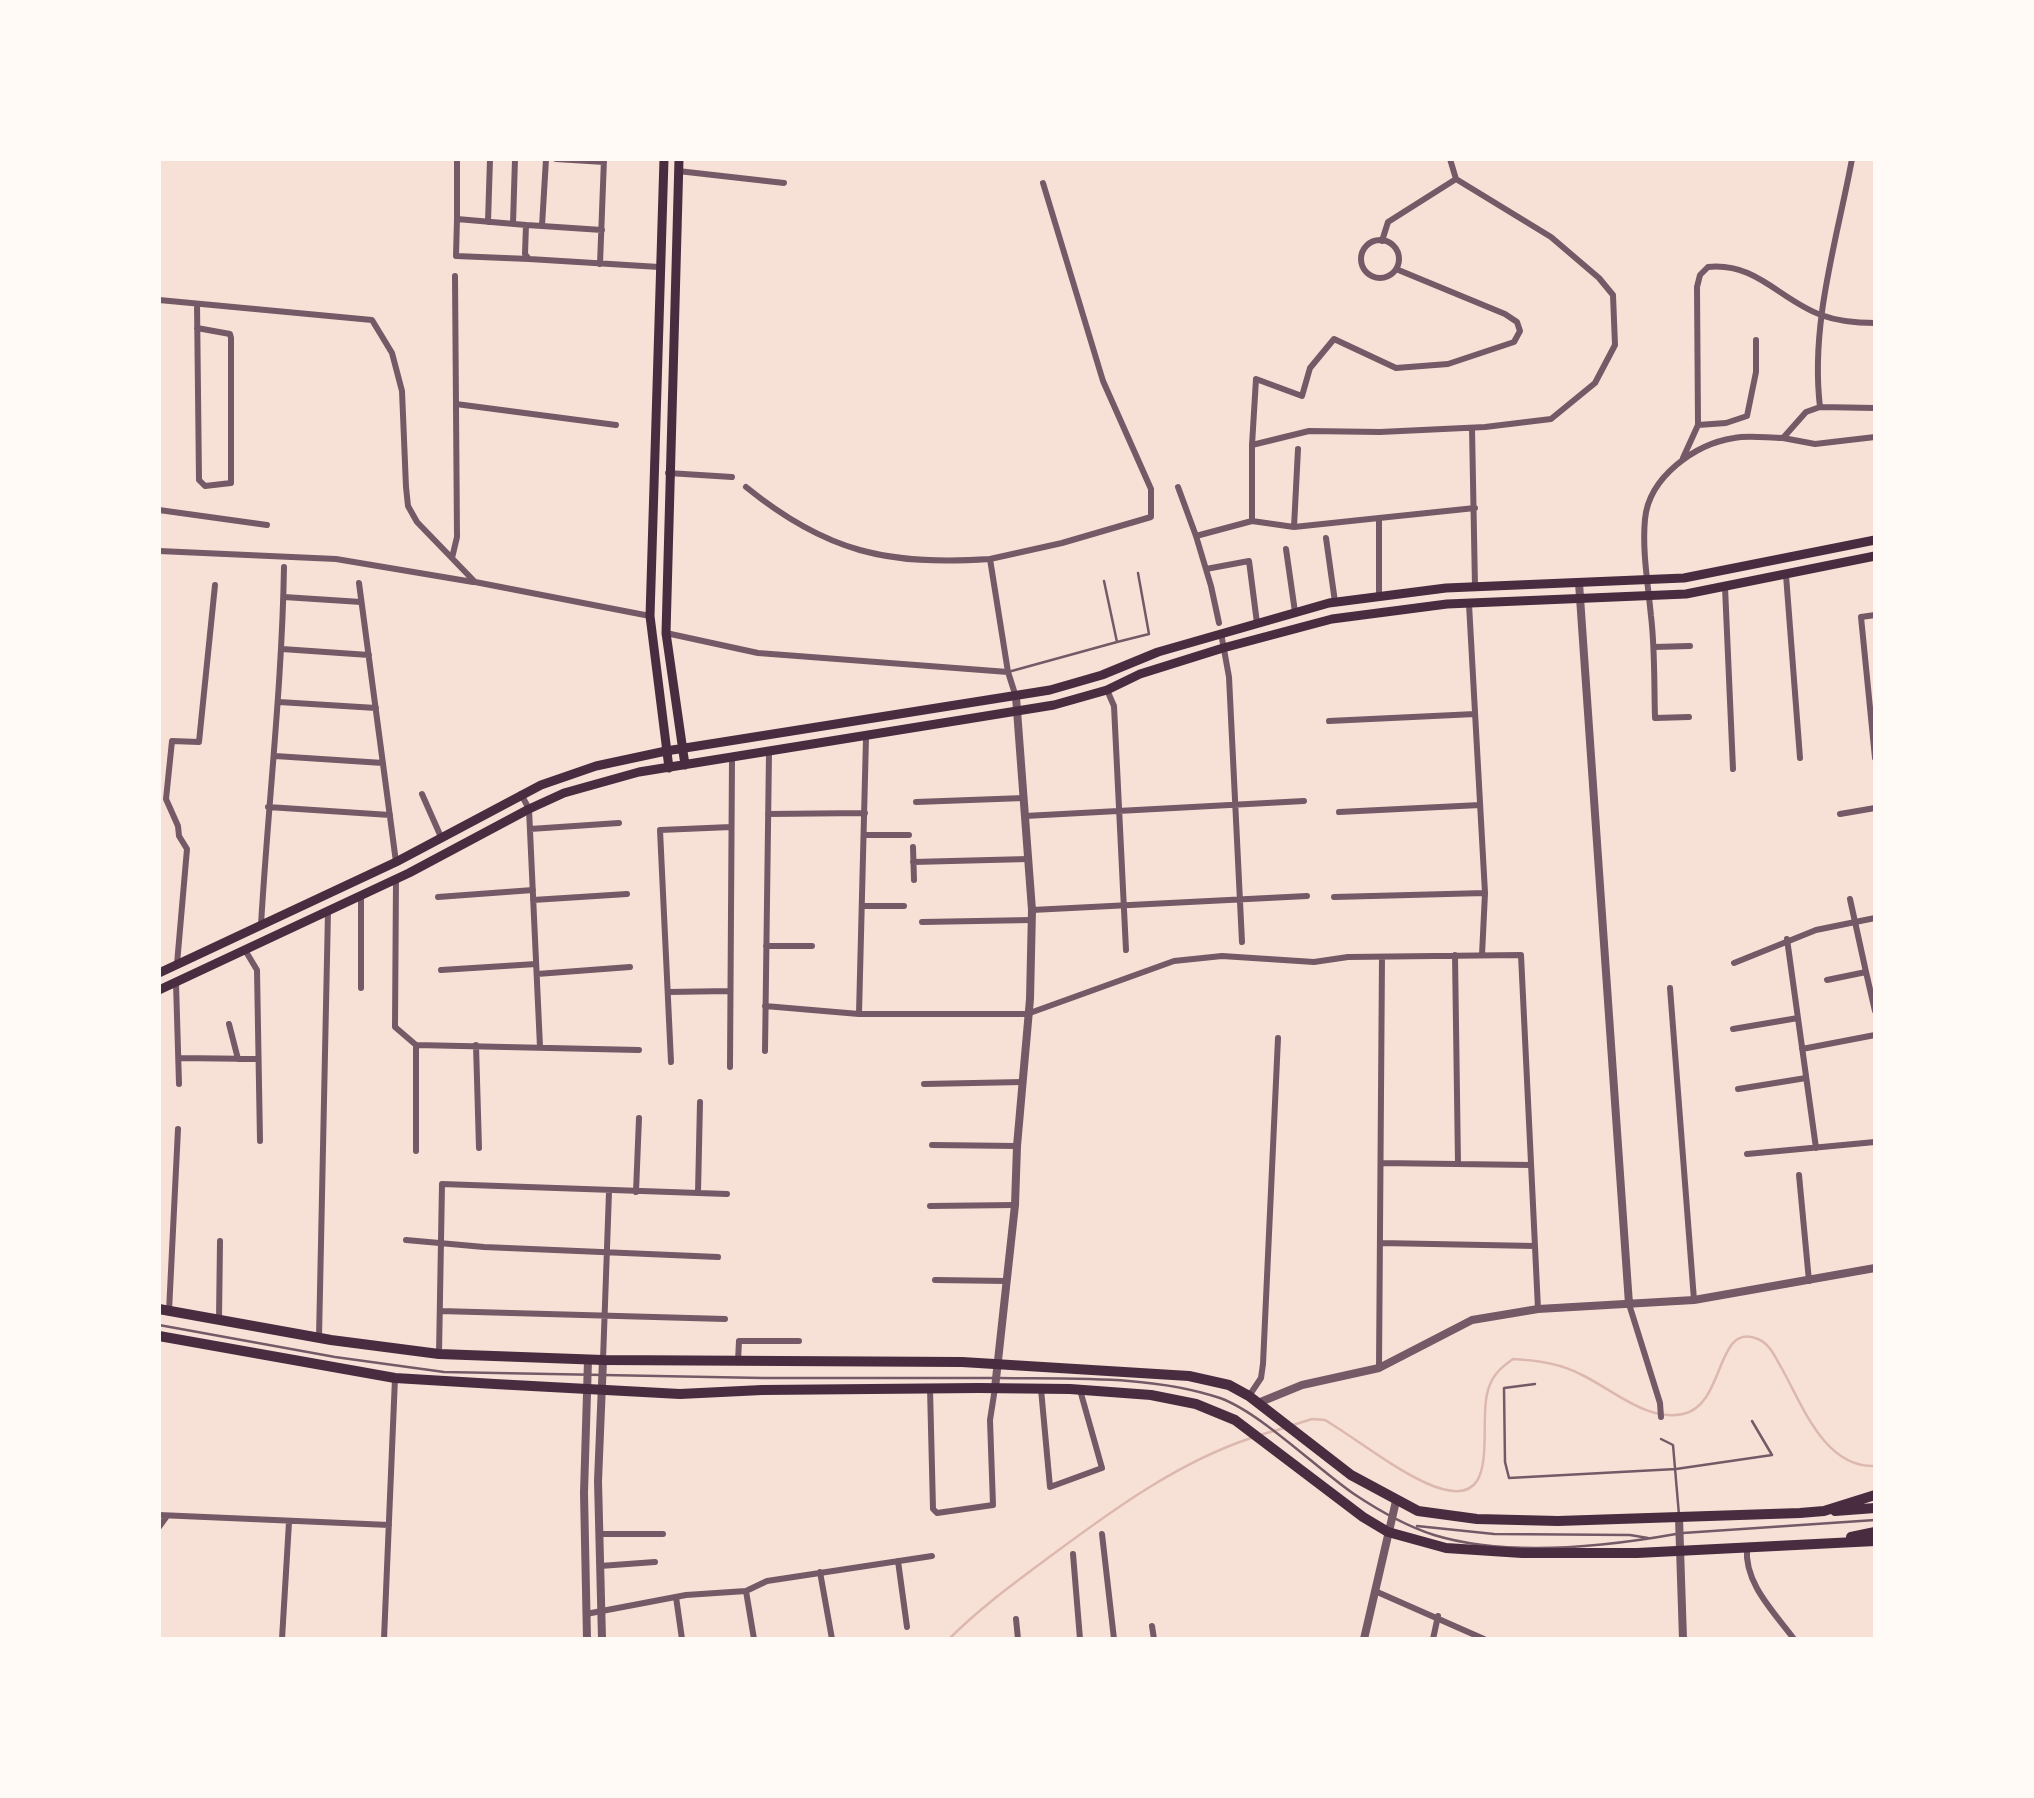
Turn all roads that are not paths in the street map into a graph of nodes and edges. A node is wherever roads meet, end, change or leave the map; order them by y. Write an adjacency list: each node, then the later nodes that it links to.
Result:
1 (457, 159): 17 (street)
2 (489, 159): 18 (street)
3 (515, 159): 19 (street)
4 (546, 159): 21 (street)
5 (556, 159): 10 (street)
6 (664, 159): 15 (main road)
7 (679, 159): 11 (main road)
8 (1450, 159): 12 (street)
9 (1852, 159): 31 (street)
10 (604, 161): 22 (street)
11 (678, 171): 13 (street); 16 (main road)
12 (1456, 179): 23 (street); 40 (street)
13 (784, 183)
14 (1043, 183): 63 (street)
15 (662, 195): 16 (street); 26 (main road)
16 (677, 197): 46 (main road)
17 (457, 219): 18 (street); 24 (street)
18 (488, 222): 19 (street)
19 (513, 224): 20 (street)
20 (526, 225): 21 (street); 24 (street)
21 (542, 226): 22 (street)
22 (601, 230): 25 (street)
23 (1382, 241): 27 (street); 27 (street)
24 (529, 259): 25 (street)
25 (600, 264): 26 (street)
26 (659, 267): 85 (main road)
27 (1396, 269): 43 (street)
28 (455, 276): 35 (street)
29 (159, 300): 30 (street)
30 (197, 303): 33 (street); 62 (street)
31 (1820, 315): 32 (street); 36 (street); 39 (street)
32 (1875, 323)
33 (197, 328): 33 (street)
34 (1756, 340): 39 (street)
35 (456, 404): 38 (street); 62 (street)
36 (1819, 407): 37 (street); 42 (street)
37 (1875, 408)
38 (616, 425)
39 (1698, 425): 45 (street)
40 (1472, 428): 43 (street); 50 (street)
41 (1875, 437): 42 (street)
42 (1783, 438): 45 (street)
43 (1252, 445): 53 (street)
44 (1298, 449): 55 (street)
45 (1684, 458): 68 (street)
46 (668, 474): 47 (street); 88 (main road)
47 (732, 477)
48 (746, 487): 63 (street)
49 (1178, 487): 56 (street)
50 (1475, 508): 52 (street); 74 (street)
51 (159, 510): 54 (street)
52 (1379, 518): 55 (street); 76 (street)
53 (1252, 521): 55 (street); 56 (street)
54 (267, 525)
55 (1294, 527)
56 (1196, 536): 65 (street)
57 (1326, 538): 81 (street)
58 (1875, 540): 68 (main road)
59 (1286, 549): 83 (street)
60 (159, 551): 69 (street)
61 (1875, 556): 67 (main road)
62 (452, 558): 69 (street)
63 (990, 559): 95 (street)
64 (284, 567): 78 (street)
65 (1206, 569): 86 (street); 87 (street)
66 (1138, 573): 89 (lane)
67 (1786, 575): 75 (main road); 109 (street)
68 (1646, 581): 72 (main road); 77 (street)
69 (475, 582): 85 (street)
70 (1104, 582): 89 (lane)
71 (359, 583): 80 (street)
72 (1579, 583): 74 (main road); 79 (street)
73 (215, 585): 177 (street)
74 (1475, 587): 76 (main road)
75 (1725, 587): 77 (main road); 115 (street)
76 (1379, 595): 81 (main road)
77 (1648, 596): 79 (main road); 91 (street)
78 (284, 597): 80 (street); 93 (street)
79 (1580, 599): 82 (main road); 248 (street)
80 (361, 602): 94 (street)
81 (1335, 602): 83 (main road)
82 (1469, 604): 92 (main road); 101 (street)
83 (1295, 612): 86 (main road)
84 (1875, 615): 110 (street)
85 (650, 616): 106 (main road)
86 (1257, 623): 87 (main road)
87 (1219, 628): 92 (street); 97 (main road)
88 (666, 633): 95 (street); 105 (main road)
89 (1116, 642): 95 (lane)
90 (1690, 646): 91 (street)
91 (1654, 647): 102 (street)
92 (1223, 648): 96 (main road); 123 (street)
93 (282, 649): 94 (street); 98 (street)
94 (369, 655): 99 (street)
95 (1008, 672): 97 (street)
96 (1107, 690): 100 (main road); 128 (street)
97 (1016, 697): 100 (street); 105 (main road)
98 (279, 702): 99 (street); 108 (street)
99 (376, 708): 112 (street)
100 (1018, 713): 104 (main road); 119 (street)
101 (1475, 714): 103 (street); 124 (street)
102 (1689, 717)
103 (1329, 721)
104 (866, 738): 107 (main road); 130 (street)
105 (681, 749): 106 (main road); 113 (main road)
106 (666, 751): 114 (main road); 116 (main road)
107 (769, 753): 111 (main road); 131 (street)
108 (275, 756): 112 (street); 125 (street)
109 (1800, 758)
110 (1875, 758)
111 (732, 759): 113 (main road); 136 (street)
112 (383, 763): 133 (street)
113 (685, 765): 114 (main road)
114 (669, 768): 120 (main road)
115 (1733, 769)
116 (541, 785): 118 (main road); 120 (street)
117 (422, 794): 140 (street)
118 (522, 794): 127 (street); 140 (main road)
119 (1024, 798): 122 (street); 134 (street)
120 (548, 800): 127 (main road)
121 (1304, 801): 123 (street)
122 (916, 802)
123 (1236, 804): 128 (street); 154 (street)
124 (1480, 805): 129 (street); 148 (street)
125 (268, 807): 133 (street); 166 (street)
126 (1875, 808): 132 (street)
127 (529, 809): 137 (street); 145 (main road)
128 (1119, 812): 134 (street); 157 (street)
129 (1339, 812)
130 (865, 813): 131 (street); 138 (street)
131 (768, 814): 169 (street)
132 (1840, 814)
133 (390, 815): 143 (street)
134 (1025, 816): 142 (street)
135 (619, 823): 137 (street)
136 (732, 827): 189 (street); 190 (street)
137 (530, 829): 147 (street)
138 (864, 835): 139 (street); 158 (street)
139 (909, 835)
140 (441, 837): 143 (main road)
141 (913, 847): 144 (street)
142 (1028, 859): 144 (street); 160 (street)
143 (396, 862): 166 (main road)
144 (914, 862): 146 (street)
145 (396, 878): 150 (main road); 199 (street)
146 (914, 880)
147 (533, 890): 152 (street); 156 (street)
148 (1485, 893): 153 (street); 174 (street)
149 (628, 894): 156 (street)
150 (361, 895): 161 (main road); 186 (street)
151 (1307, 896): 154 (street)
152 (438, 897)
153 (1334, 897)
154 (1240, 898): 157 (street); 168 (street)
155 (1850, 899): 165 (street)
156 (533, 900): 178 (street)
157 (1123, 903): 160 (street); 172 (street)
158 (863, 906): 159 (street); 193 (street)
159 (904, 906)
160 (1032, 910): 163 (street)
161 (328, 911): 171 (main road); 257 (street)
162 (1875, 918): 165 (street)
163 (1032, 920): 164 (street); 211 (street)
164 (922, 922)
165 (1855, 922): 167 (street); 181 (street)
166 (261, 925): 177 (main road)
167 (1787, 939): 176 (street); 194 (street)
168 (1242, 942)
169 (766, 946): 170 (street); 191 (street)
170 (812, 946)
171 (245, 950): 185 (main road); 207 (street)
172 (1126, 950)
173 (1455, 955): 174 (street); 175 (street); 227 (street)
174 (1482, 955): 228 (street)
175 (1382, 957): 193 (street); 226 (street)
176 (1734, 963)
177 (177, 964): 182 (main road)
178 (536, 964): 180 (street); 183 (street)
179 (630, 967): 183 (street)
180 (441, 970)
181 (1866, 972): 184 (street); 192 (street)
182 (159, 973)
183 (537, 974): 201 (street)
184 (1827, 980)
185 (176, 983): 188 (main road); 205 (street)
186 (361, 988)
187 (1670, 988): 247 (street)
188 (159, 990)
189 (730, 990): 190 (street); 209 (street)
190 (668, 992): 208 (street)
191 (765, 1006): 193 (street); 204 (street)
192 (1875, 1011)
193 (859, 1014)
194 (1798, 1018): 196 (street); 202 (street)
195 (229, 1024): 206 (street)
196 (1733, 1029)
197 (1875, 1035): 202 (street)
198 (1278, 1038): 275 (street)
199 (416, 1045): 200 (street); 224 (street)
200 (476, 1045): 201 (street); 222 (street)
201 (540, 1047): 203 (street)
202 (1802, 1049): 210 (street)
203 (639, 1050)
204 (765, 1051)
205 (179, 1058): 206 (street); 212 (street)
206 (238, 1059): 207 (street)
207 (258, 1059): 218 (street)
208 (671, 1062)
209 (730, 1067)
210 (1806, 1078): 214 (street); 223 (street)
211 (1023, 1082): 213 (street); 221 (street)
212 (179, 1084)
213 (924, 1084)
214 (1738, 1089)
215 (700, 1102): 232 (street)
216 (639, 1118): 231 (street)
217 (178, 1129): 250 (street)
218 (260, 1142)
219 (1875, 1142): 223 (street)
220 (932, 1145): 221 (street)
221 (1017, 1146): 234 (street)
222 (479, 1148)
223 (1816, 1148): 225 (street)
224 (416, 1151)
225 (1747, 1154)
226 (1381, 1163): 227 (street); 239 (street)
227 (1458, 1164): 228 (street)
228 (1531, 1165): 240 (street)
229 (1799, 1175): 246 (street)
230 (609, 1192): 231 (street); 238 (street); 241 (street)
231 (636, 1192): 232 (street)
232 (698, 1194): 233 (street)
233 (726, 1194)
234 (1015, 1205): 235 (street); 245 (street)
235 (930, 1206)
236 (407, 1240): 238 (street)
237 (220, 1241): 253 (street)
238 (442, 1243): 241 (street); 251 (street)
239 (1381, 1244): 240 (street); 264 (street)
240 (1535, 1246): 249 (street)
241 (606, 1253): 242 (street); 252 (street)
242 (718, 1257)
243 (1875, 1268): 246 (street)
244 (935, 1280): 245 (street)
245 (1007, 1281): 263 (street)
246 (1809, 1281): 247 (street)
247 (1694, 1300): 248 (street)
248 (1629, 1304): 249 (street); 277 (street)
249 (1538, 1309): 264 (street)
250 (164, 1310): 253 (highway)
251 (440, 1311): 252 (street); 259 (street)
252 (606, 1316): 254 (street); 261 (street)
253 (219, 1319): 257 (highway)
254 (725, 1319)
255 (159, 1325): 265 (lane)
256 (159, 1336): 267 (highway)
257 (319, 1338): 259 (highway)
258 (799, 1341): 262 (street)
259 (439, 1354): 260 (highway)
260 (588, 1360): 261 (highway); 265 (street)
261 (603, 1360): 262 (highway); 266 (street)
262 (738, 1361): 263 (highway)
263 (998, 1363): 268 (street); 275 (highway)
264 (1379, 1368): 276 (street)
265 (587, 1375): 266 (lane); 272 (street)
266 (601, 1376): 268 (lane); 273 (street)
267 (395, 1378): 272 (highway); 290 (street)
268 (995, 1383): 270 (highway); 270 (street); 271 (highway); 286 (lane)
269 (1535, 1384): 280 (lane)
270 (930, 1388): 273 (highway)
271 (1041, 1389): 274 (highway); 274 (street)
272 (586, 1390): 273 (highway); 312 (street)
273 (602, 1390): 295 (street)
274 (1080, 1390): 293 (highway)
275 (1249, 1396): 276 (highway)
276 (1258, 1403): 282 (highway)
277 (1661, 1417)
278 (1752, 1421): 280 (lane)
279 (1661, 1438): 280 (lane)
280 (1676, 1469): 287 (lane)
281 (1875, 1495): 284 (highway)
282 (1396, 1502): 286 (street); 287 (highway)
283 (1869, 1509): 284 (highway)
284 (1824, 1511): 287 (highway)
285 (163, 1516): 289 (street); 292 (street)
286 (1391, 1516): 291 (lane); 293 (street)
287 (1679, 1518): 294 (street)
288 (1875, 1520): 294 (lane)
289 (289, 1522): 290 (street); 317 (street)
290 (389, 1525): 318 (street)
291 (1412, 1526): 299 (lane); 299 (lane)
292 (159, 1527)
293 (1388, 1532): 301 (highway); 309 (street)
294 (1679, 1533): 299 (lane); 301 (street)
295 (599, 1534): 296 (street); 306 (street)
296 (663, 1534)
297 (1102, 1534): 326 (street)
298 (1873, 1536): 300 (highway)
299 (1651, 1538)
300 (1747, 1548): 301 (highway); 332 (street)
301 (1680, 1549): 331 (street)
302 (1073, 1554): 325 (street)
303 (932, 1556): 304 (street)
304 (898, 1561): 307 (street); 316 (street)
305 (655, 1562): 306 (street)
306 (600, 1566): 311 (street)
307 (820, 1572): 308 (street); 323 (street)
308 (746, 1591): 310 (street); 322 (street)
309 (1375, 1591): 313 (street); 328 (street)
310 (676, 1597): 311 (street); 321 (street)
311 (601, 1612): 312 (street); 320 (street)
312 (586, 1614): 319 (street)
313 (1438, 1616): 329 (street); 330 (street)
314 (1016, 1619): 324 (street)
315 (1152, 1626): 327 (street)
316 (908, 1627)
317 (282, 1639)
318 (384, 1639)
319 (587, 1639)
320 (602, 1639)
321 (682, 1639)
322 (754, 1639)
323 (832, 1639)
324 (1018, 1639)
325 (1080, 1639)
326 (1114, 1639)
327 (1154, 1639)
328 (1364, 1639)
329 (1433, 1639)
330 (1484, 1639)
331 (1683, 1639)
332 (1794, 1639)

